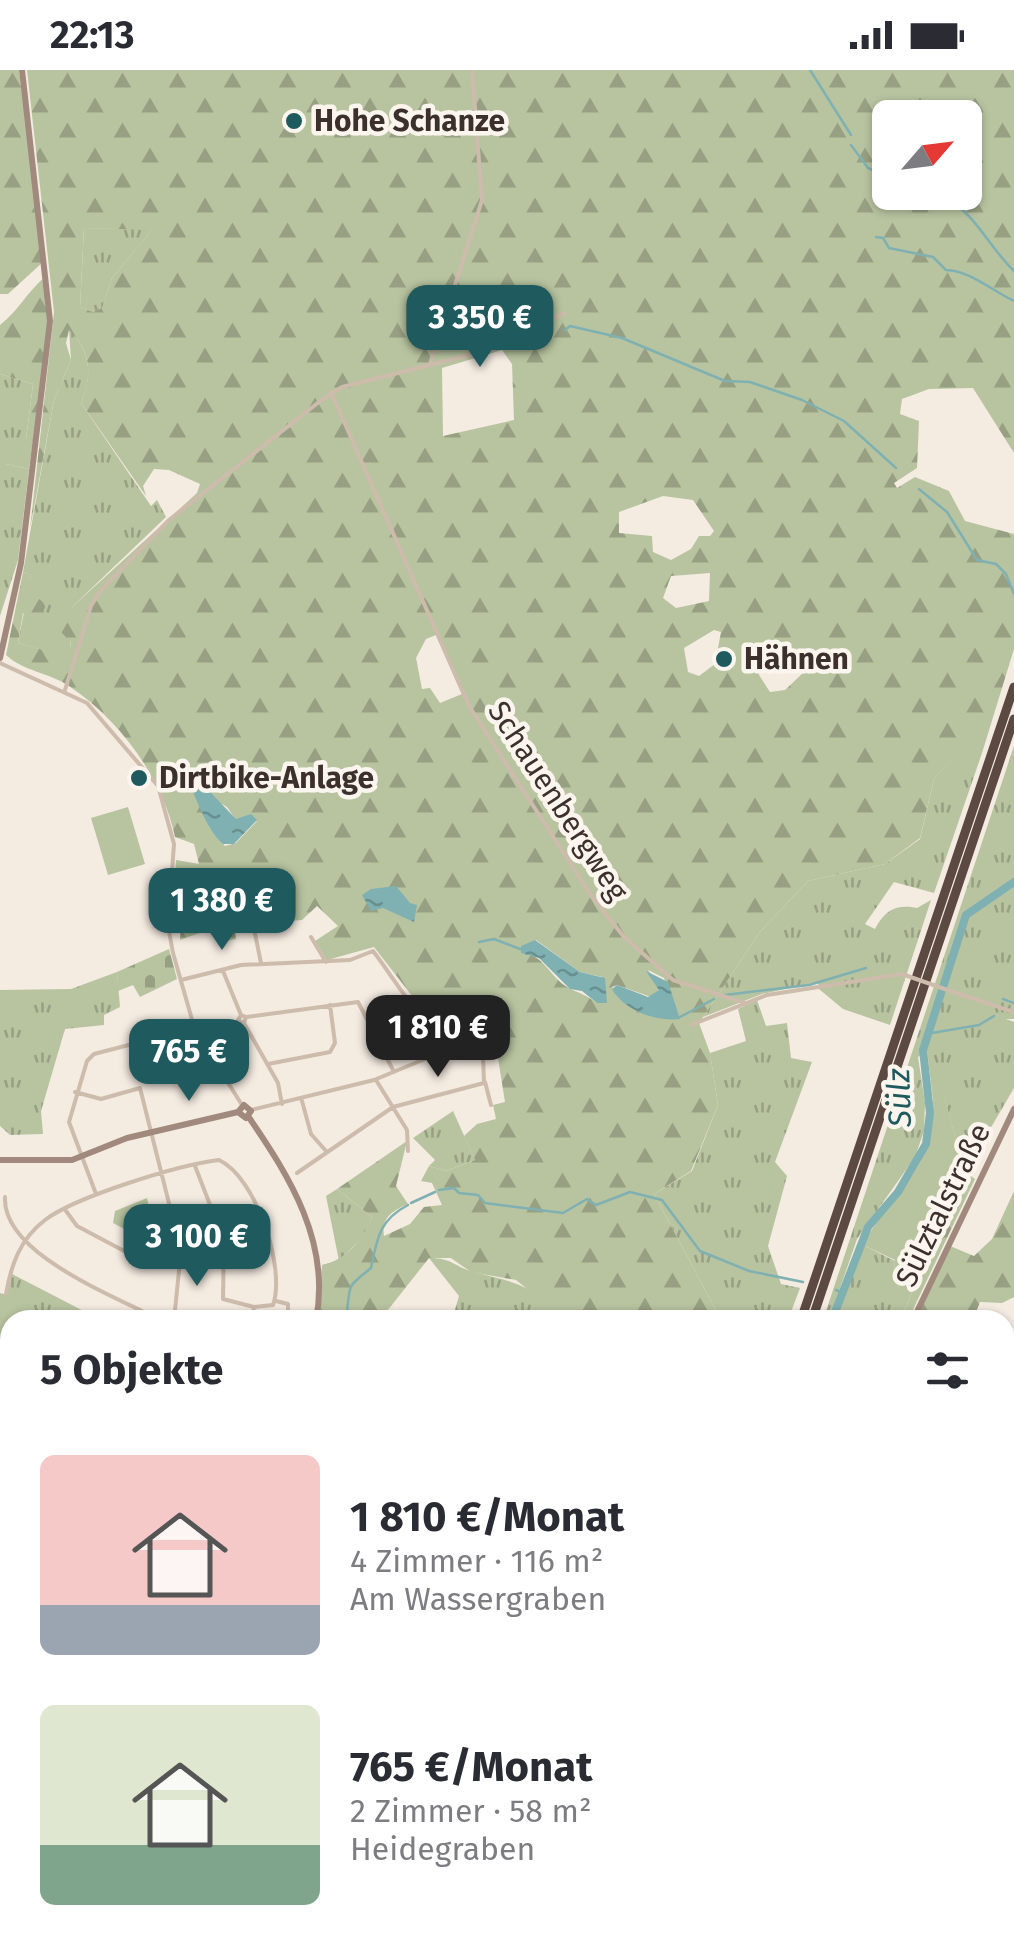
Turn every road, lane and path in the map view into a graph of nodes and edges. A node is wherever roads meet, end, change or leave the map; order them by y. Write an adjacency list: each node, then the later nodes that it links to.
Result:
1 (22, 70): 6 (main road)
2 (472, 70): 4 (street)
3 (564, 312): 4 (street)
4 (430, 364): 5 (street)
5 (331, 392): 8 (street); 16 (street, Schauenbergweg)
6 (0, 660): 8 (street)
7 (1014, 687): 58 (highway)
8 (65, 690): 15 (street)
9 (1014, 719): 59 (highway)
10 (246, 890): 13 (street)
11 (311, 937): 12 (street)
12 (326, 962): 13 (street); 22 (street)
13 (261, 963): 14 (street)
14 (223, 971): 15 (street); 19 (street)
15 (181, 980): 21 (street)
16 (744, 1003): 18 (street, bridge); 20 (street)
17 (330, 1005): 19 (street); 25 (street); 26 (street)
18 (1014, 1012)
19 (244, 1018): 25 (street)
20 (691, 1025)
21 (194, 1028): 29 (street); 34 (street)
22 (441, 1037): 23 (street); 24 (street)
23 (454, 1046): 24 (street); 28 (street)
24 (439, 1052): 26 (street)
25 (268, 1064): 31 (street)
26 (394, 1072): 27 (street)
27 (376, 1080): 30 (street); 33 (street)
28 (485, 1082): 32 (street); 33 (street)
29 (75, 1092): 37 (street); 40 (street)
30 (302, 1100): 31 (street); 38 (street)
31 (282, 1104): 36 (street)
32 (491, 1105)
33 (393, 1107): 38 (street); 39 (street)
34 (240, 1108): 36 (main road); 37 (main road)
35 (1014, 1109): 60 (main road, Sülztalstraße)
36 (249, 1113): 57 (main road)
37 (152, 1133): 40 (main road); 43 (street)
38 (326, 1150): 44 (street)
39 (408, 1150)
40 (81, 1156): 41 (main road); 45 (street)
41 (0, 1160)
42 (196, 1166): 43 (street); 51 (street); 52 (street)
43 (161, 1173): 45 (street); 49 (street)
44 (297, 1173)
45 (96, 1195): 47 (street)
46 (5, 1198): 48 (street)
47 (66, 1212): 48 (street); 49 (street)
48 (26, 1242): 50 (street); 53 (street)
49 (179, 1259): 54 (street)
50 (6, 1294)
51 (276, 1300): 52 (street); 56 (street)
52 (254, 1307): 55 (street)
53 (141, 1310)
54 (174, 1310)
55 (254, 1310)
56 (288, 1310)
57 (317, 1310)
58 (803, 1310)
59 (815, 1310)
60 (919, 1310)

